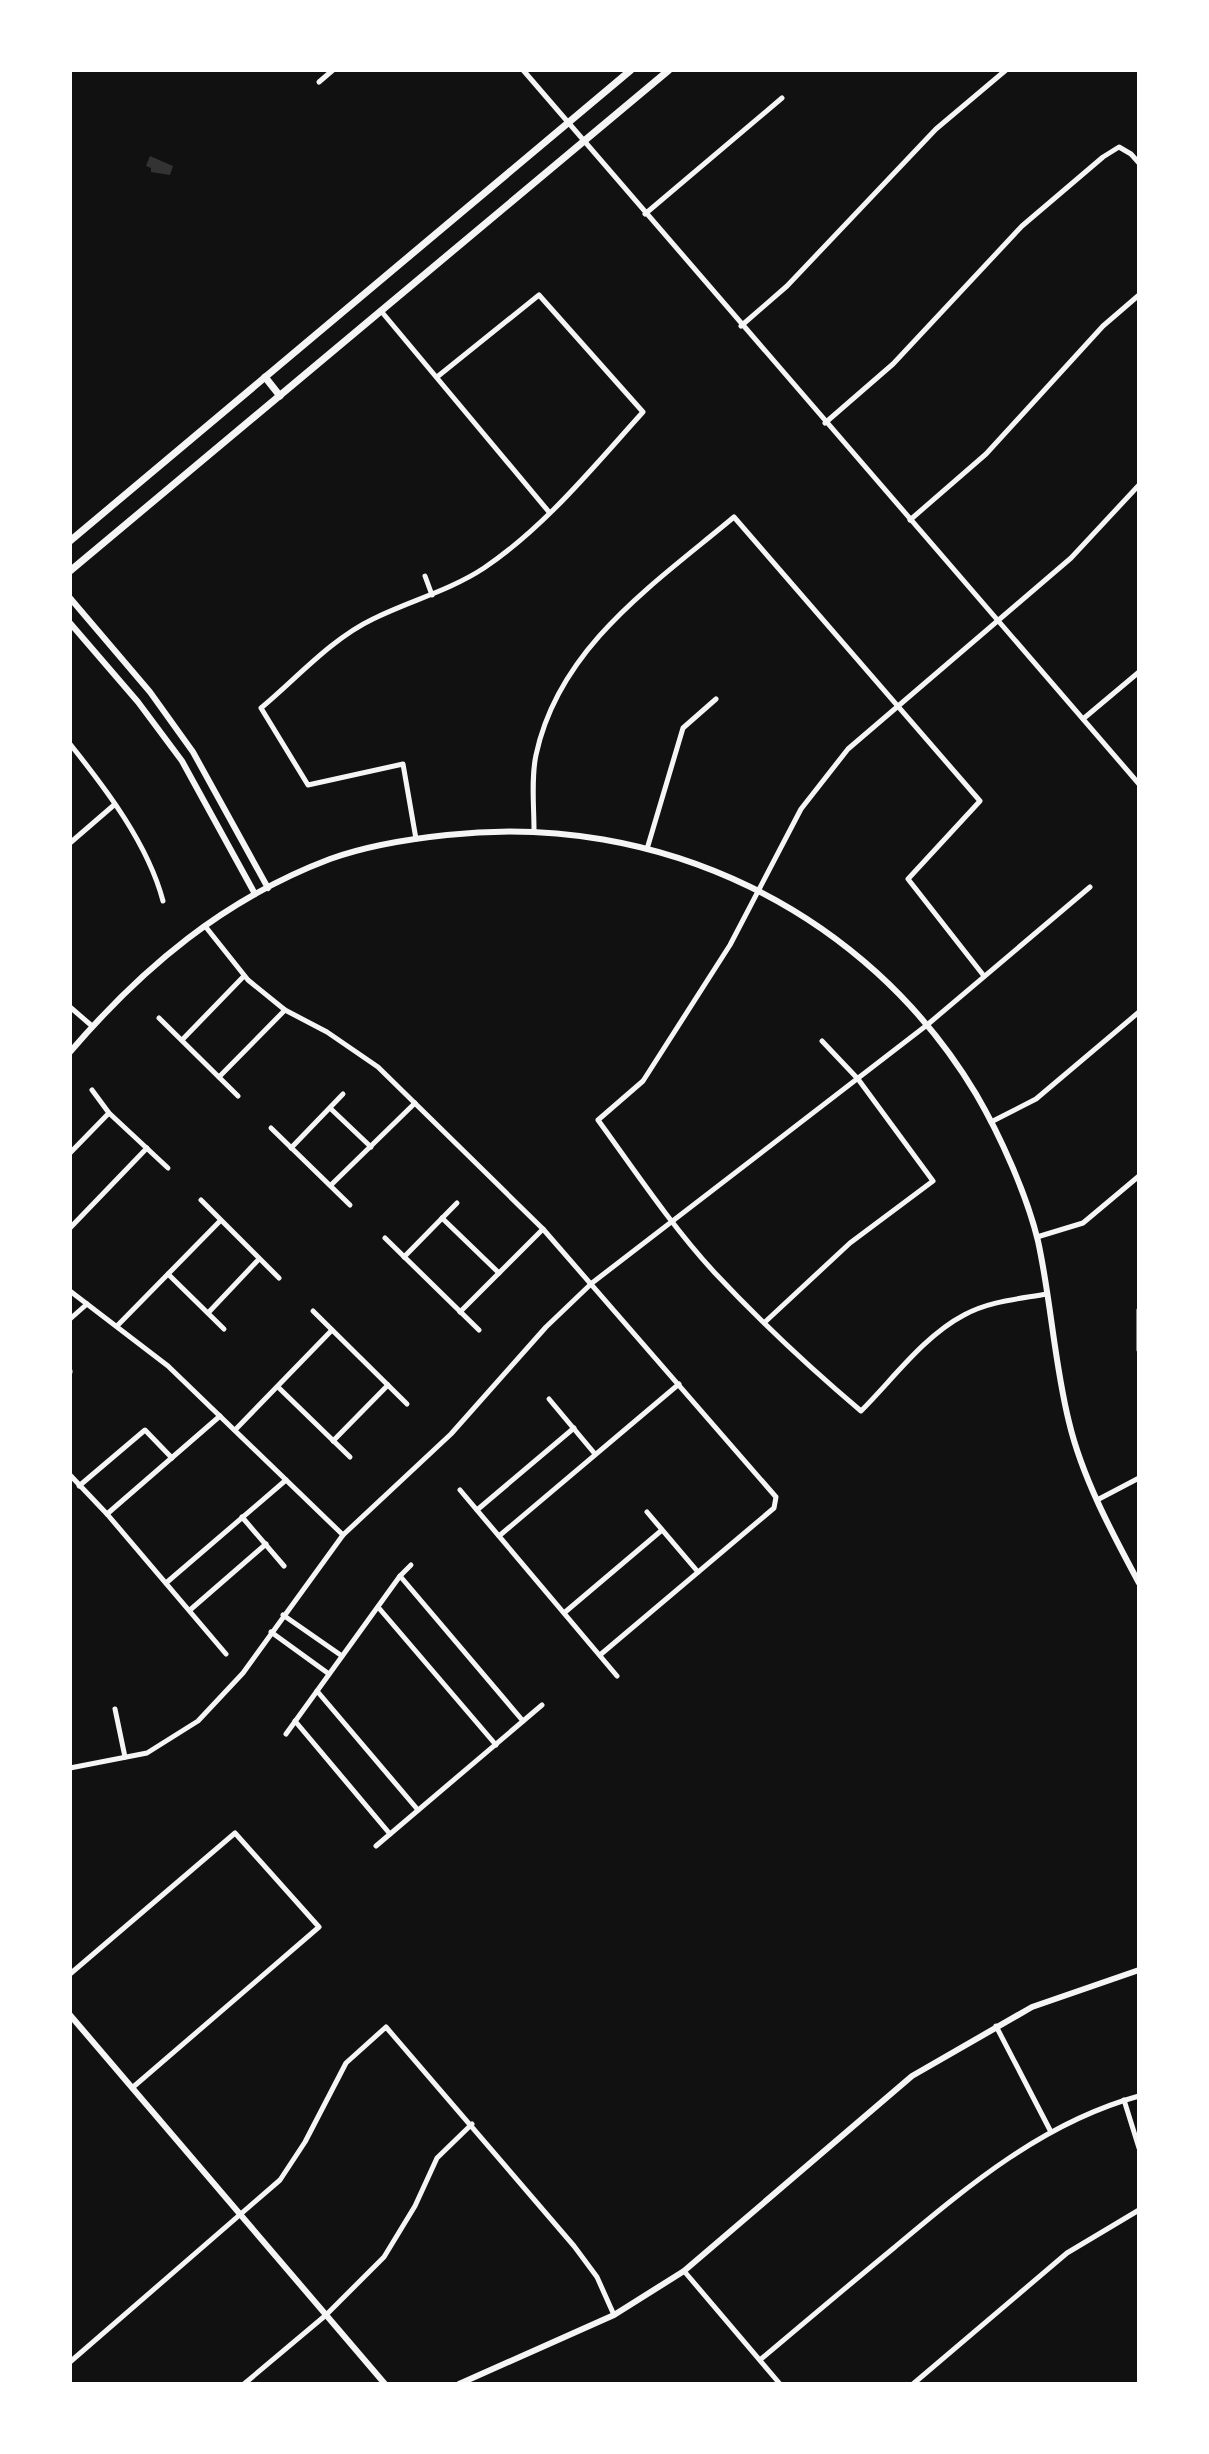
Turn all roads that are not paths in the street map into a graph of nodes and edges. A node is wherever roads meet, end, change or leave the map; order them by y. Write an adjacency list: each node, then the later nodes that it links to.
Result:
1 (523, 70): 8 (street)
2 (631, 70): 8 (main road)
3 (670, 70): 9 (main road)
4 (1006, 70): 14 (street)
5 (330, 71): 6 (street)
6 (319, 82)
7 (782, 98): 11 (street)
8 (568, 123): 9 (street); 15 (main road)
9 (584, 142): 11 (street); 13 (main road)
10 (1139, 163): 18 (street)
11 (645, 214): 14 (street)
12 (1139, 295): 21 (street)
13 (381, 311): 16 (street); 17 (main road)
14 (741, 326): 18 (street)
15 (265, 377): 17 (main road); 22 (main road)
16 (437, 377): 20 (street); 20 (street)
17 (280, 396): 23 (main road)
18 (825, 423): 21 (street)
19 (1139, 485): 27 (street)
20 (549, 512): 25 (street)
21 (910, 520): 27 (street)
22 (70, 541)
23 (70, 571)
24 (425, 576): 25 (street)
25 (432, 595): 39 (street)
26 (70, 598): 30 (street)
27 (997, 620): 33 (street); 34 (street)
28 (70, 623): 32 (street)
29 (1139, 672): 34 (street)
30 (150, 692): 32 (street); 43 (street)
31 (716, 699): 41 (street)
32 (138, 702): 45 (street)
33 (898, 706): 38 (street); 44 (street); 49 (street)
34 (1083, 719): 36 (street)
35 (70, 744): 37 (street)
36 (1139, 784)
37 (114, 805): 40 (street); 46 (street)
38 (534, 830): 39 (street); 41 (street)
39 (416, 839): 43 (street)
40 (70, 844)
41 (647, 849): 44 (street)
42 (1090, 887): 49 (street)
43 (268, 888): 45 (street)
44 (760, 890): 54 (street); 82 (street)
45 (255, 894): 47 (street)
46 (163, 901)
47 (205, 926): 48 (street); 55 (street)
48 (244, 976): 51 (street); 56 (street)
49 (984, 976): 54 (street)
50 (70, 1007): 55 (street)
51 (285, 1010): 59 (street); 64 (street)
52 (1139, 1012): 67 (street)
53 (159, 1018): 56 (street)
54 (926, 1025): 60 (street); 67 (street)
55 (92, 1026): 58 (street)
56 (182, 1040): 59 (street)
57 (822, 1041): 60 (street)
58 (70, 1052)
59 (219, 1077): 63 (street)
60 (858, 1079): 82 (street); 102 (street)
61 (92, 1090): 66 (street)
62 (344, 1094): 65 (street)
63 (238, 1096)
64 (415, 1103): 70 (street); 85 (street)
65 (330, 1108): 69 (street); 70 (street)
66 (109, 1113): 71 (street); 72 (street)
67 (991, 1122): 86 (street)
68 (271, 1128): 69 (street)
69 (291, 1147): 75 (street)
70 (371, 1147): 75 (street)
71 (147, 1148): 73 (street); 81 (street)
72 (70, 1153)
73 (168, 1168)
74 (1139, 1176): 86 (street)
75 (331, 1185): 78 (street)
76 (201, 1200): 83 (street)
77 (457, 1203): 80 (street)
78 (350, 1205)
79 (70, 1213): 81 (street)
80 (442, 1218): 88 (street); 90 (street)
81 (77, 1220): 84 (street)
82 (670, 1220): 93 (street); 102 (street)
83 (220, 1221): 89 (street); 91 (street)
84 (70, 1228)
85 (543, 1228): 90 (street); 93 (street)
86 (1037, 1237): 95 (street)
87 (385, 1238): 88 (street)
88 (404, 1257): 99 (street)
89 (259, 1259): 92 (street); 100 (street)
90 (499, 1273): 99 (street)
91 (168, 1274): 100 (street); 103 (street)
92 (279, 1278)
93 (592, 1283): 108 (street); 131 (street)
94 (70, 1291): 96 (street)
95 (1047, 1294): 102 (street); 125 (street)
96 (87, 1304): 101 (street); 103 (street)
97 (1139, 1310): 107 (street)
98 (313, 1311): 105 (street)
99 (460, 1312): 106 (street)
100 (208, 1313): 104 (street)
101 (70, 1319)
102 (765, 1322)
103 (117, 1326): 113 (street)
104 (224, 1329)
105 (332, 1330): 109 (street); 110 (street)
106 (479, 1330)
107 (1139, 1350)
108 (679, 1384): 117 (street); 136 (street)
109 (388, 1385): 112 (street); 116 (street)
110 (278, 1387): 115 (street); 116 (street)
111 (549, 1399): 114 (street)
112 (407, 1404)
113 (220, 1416): 115 (street); 119 (street)
114 (574, 1429): 117 (street); 126 (street)
115 (235, 1430): 122 (street)
116 (333, 1441): 118 (street)
117 (595, 1454): 132 (street)
118 (350, 1457)
119 (172, 1458): 123 (street); 128 (street)
120 (70, 1475): 123 (street)
121 (1139, 1478): 125 (street)
122 (285, 1479): 129 (street); 131 (street)
123 (79, 1486): 128 (street)
124 (460, 1490): 126 (street)
125 (1098, 1499): 139 (street)
126 (477, 1510): 132 (street)
127 (647, 1512): 130 (street)
128 (107, 1514): 138 (street)
129 (242, 1517): 133 (street); 138 (street)
130 (662, 1530): 136 (street); 142 (street)
131 (343, 1535): 143 (street)
132 (499, 1536): 142 (street)
133 (266, 1544): 135 (street); 141 (street)
134 (411, 1565): 137 (street)
135 (285, 1566)
136 (698, 1572): 146 (street)
137 (400, 1576): 140 (street); 154 (street)
138 (166, 1583): 141 (street)
139 (1139, 1583)
140 (378, 1607): 147 (street); 156 (street)
141 (190, 1610): 145 (street)
142 (564, 1613): 146 (street)
143 (283, 1615): 144 (street); 147 (street)
144 (271, 1632): 148 (street); 157 (street)
145 (226, 1654)
146 (600, 1655): 149 (street)
147 (342, 1656): 148 (street)
148 (329, 1674): 150 (street)
149 (617, 1676)
150 (317, 1691): 153 (street); 159 (street)
151 (542, 1705): 154 (street)
152 (115, 1709): 157 (street)
153 (295, 1721): 155 (street); 160 (street)
154 (523, 1721): 156 (street)
155 (286, 1734)
156 (496, 1745): 159 (street)
157 (125, 1757): 158 (street)
158 (70, 1768)
159 (418, 1810): 160 (street)
160 (390, 1834): 161 (street)
161 (376, 1846)
162 (1139, 1970): 165 (street)
163 (70, 1974): 166 (street)
164 (70, 2015): 166 (street)
165 (996, 2026): 170 (street); 174 (street)
166 (132, 2088): 173 (street)
167 (1139, 2096): 168 (street)
168 (1124, 2100): 170 (street); 171 (street)
169 (472, 2124): 173 (street); 175 (street); 176 (street)
170 (1051, 2132): 177 (street)
171 (1139, 2148)
172 (1139, 2210): 183 (street)
173 (241, 2215): 175 (street); 178 (street)
174 (684, 2271): 176 (street); 177 (street)
175 (326, 2315): 179 (street); 180 (street)
176 (614, 2315): 181 (street)
177 (760, 2360): 182 (street)
178 (70, 2361)
179 (244, 2384)
180 (385, 2384)
181 (459, 2384)
182 (780, 2384)
183 (913, 2384)

